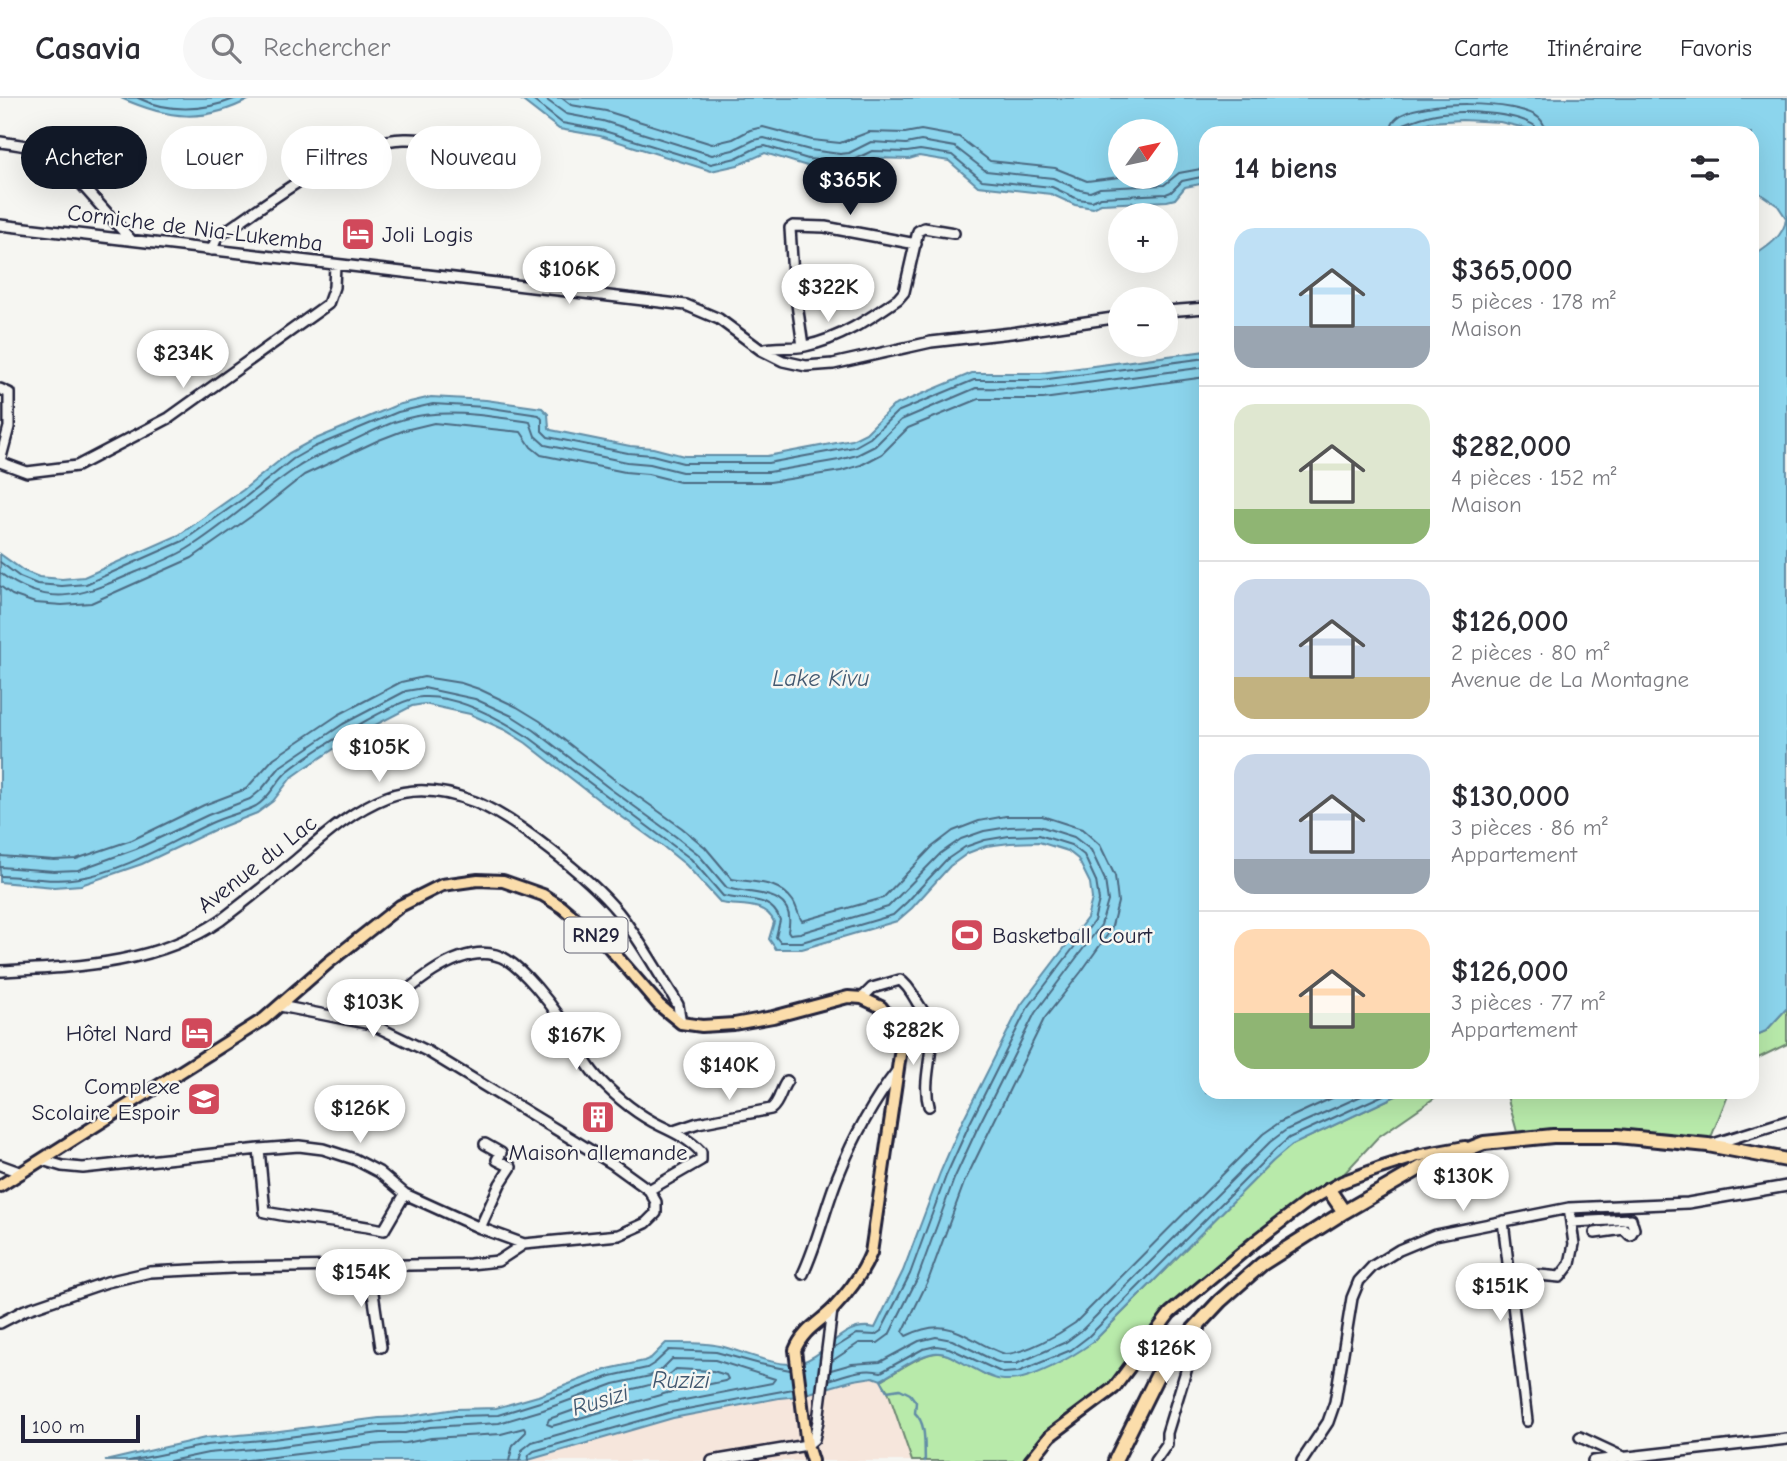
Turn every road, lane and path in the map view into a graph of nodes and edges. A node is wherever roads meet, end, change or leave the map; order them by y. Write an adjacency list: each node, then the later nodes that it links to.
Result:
1 (406, 140): 7 (street)
2 (0, 142): 5 (street)
3 (0, 225): 5 (street, Corniche de Nia-Lukemba)
4 (954, 233): 6 (street)
5 (131, 240): 7 (street, Corniche de Nia-Lukemba)
6 (916, 244): 12 (street); 12 (street)
7 (212, 250): 8 (street, Corniche de Nia-Lukemba)
8 (335, 265): 13 (street, Corniche de Nia-Lukemba); 15 (street)
9 (1199, 309): 10 (street)
10 (1178, 310)
11 (1108, 319): 13 (street, Corniche de Nia-Lukemba)
12 (803, 346): 13 (street)
13 (761, 350)
14 (0, 389): 15 (street)
15 (0, 461)
16 (0, 971): 19 (street, Avenue du Lac)
17 (862, 998): 19 (main road); 21 (main road); 23 (street)
18 (280, 1006): 19 (main road, RN29); 20 (street); 30 (main road, RN29)
19 (681, 1023)
20 (371, 1024): 25 (street); 36 (street)
21 (898, 1069): 47 (street); 49 (main road)
22 (787, 1081): 25 (street)
23 (929, 1106)
24 (1787, 1121): 28 (street)
25 (674, 1131): 36 (street)
26 (1483, 1143): 28 (highway); 37 (main road); 40 (highway)
27 (485, 1144): 43 (street)
28 (1708, 1145): 31 (highway)
29 (259, 1149): 30 (street); 38 (street); 38 (street)
30 (42, 1160): 33 (main road, RN29)
31 (1787, 1160)
32 (0, 1165): 33 (street)
33 (22, 1173): 34 (main road, RN29)
34 (0, 1186)
35 (1787, 1186): 39 (street)
36 (649, 1190): 45 (street)
37 (1329, 1190): 40 (highway); 60 (main road)
38 (405, 1194): 43 (street)
39 (1569, 1208): 41 (street); 42 (street)
40 (1344, 1212): 50 (highway)
41 (1503, 1221): 53 (street); 63 (street)
42 (1571, 1222): 44 (street); 48 (street)
43 (480, 1227): 45 (street)
44 (1595, 1233)
45 (524, 1244): 46 (street)
46 (369, 1266): 51 (street); 52 (street)
47 (803, 1274)
48 (1539, 1275)
49 (832, 1310): 56 (street); 56 (main road)
50 (1201, 1320): 61 (highway); 62 (street)
51 (0, 1323)
52 (381, 1347)
53 (1527, 1421)
54 (1580, 1437): 57 (street)
55 (1787, 1439): 57 (street)
56 (807, 1445): 58 (street); 59 (main road)
57 (1623, 1457): 64 (street)
58 (712, 1461)
59 (812, 1461)
60 (1030, 1461)
61 (1115, 1461)
62 (1155, 1461)
63 (1302, 1461)
64 (1593, 1461)

